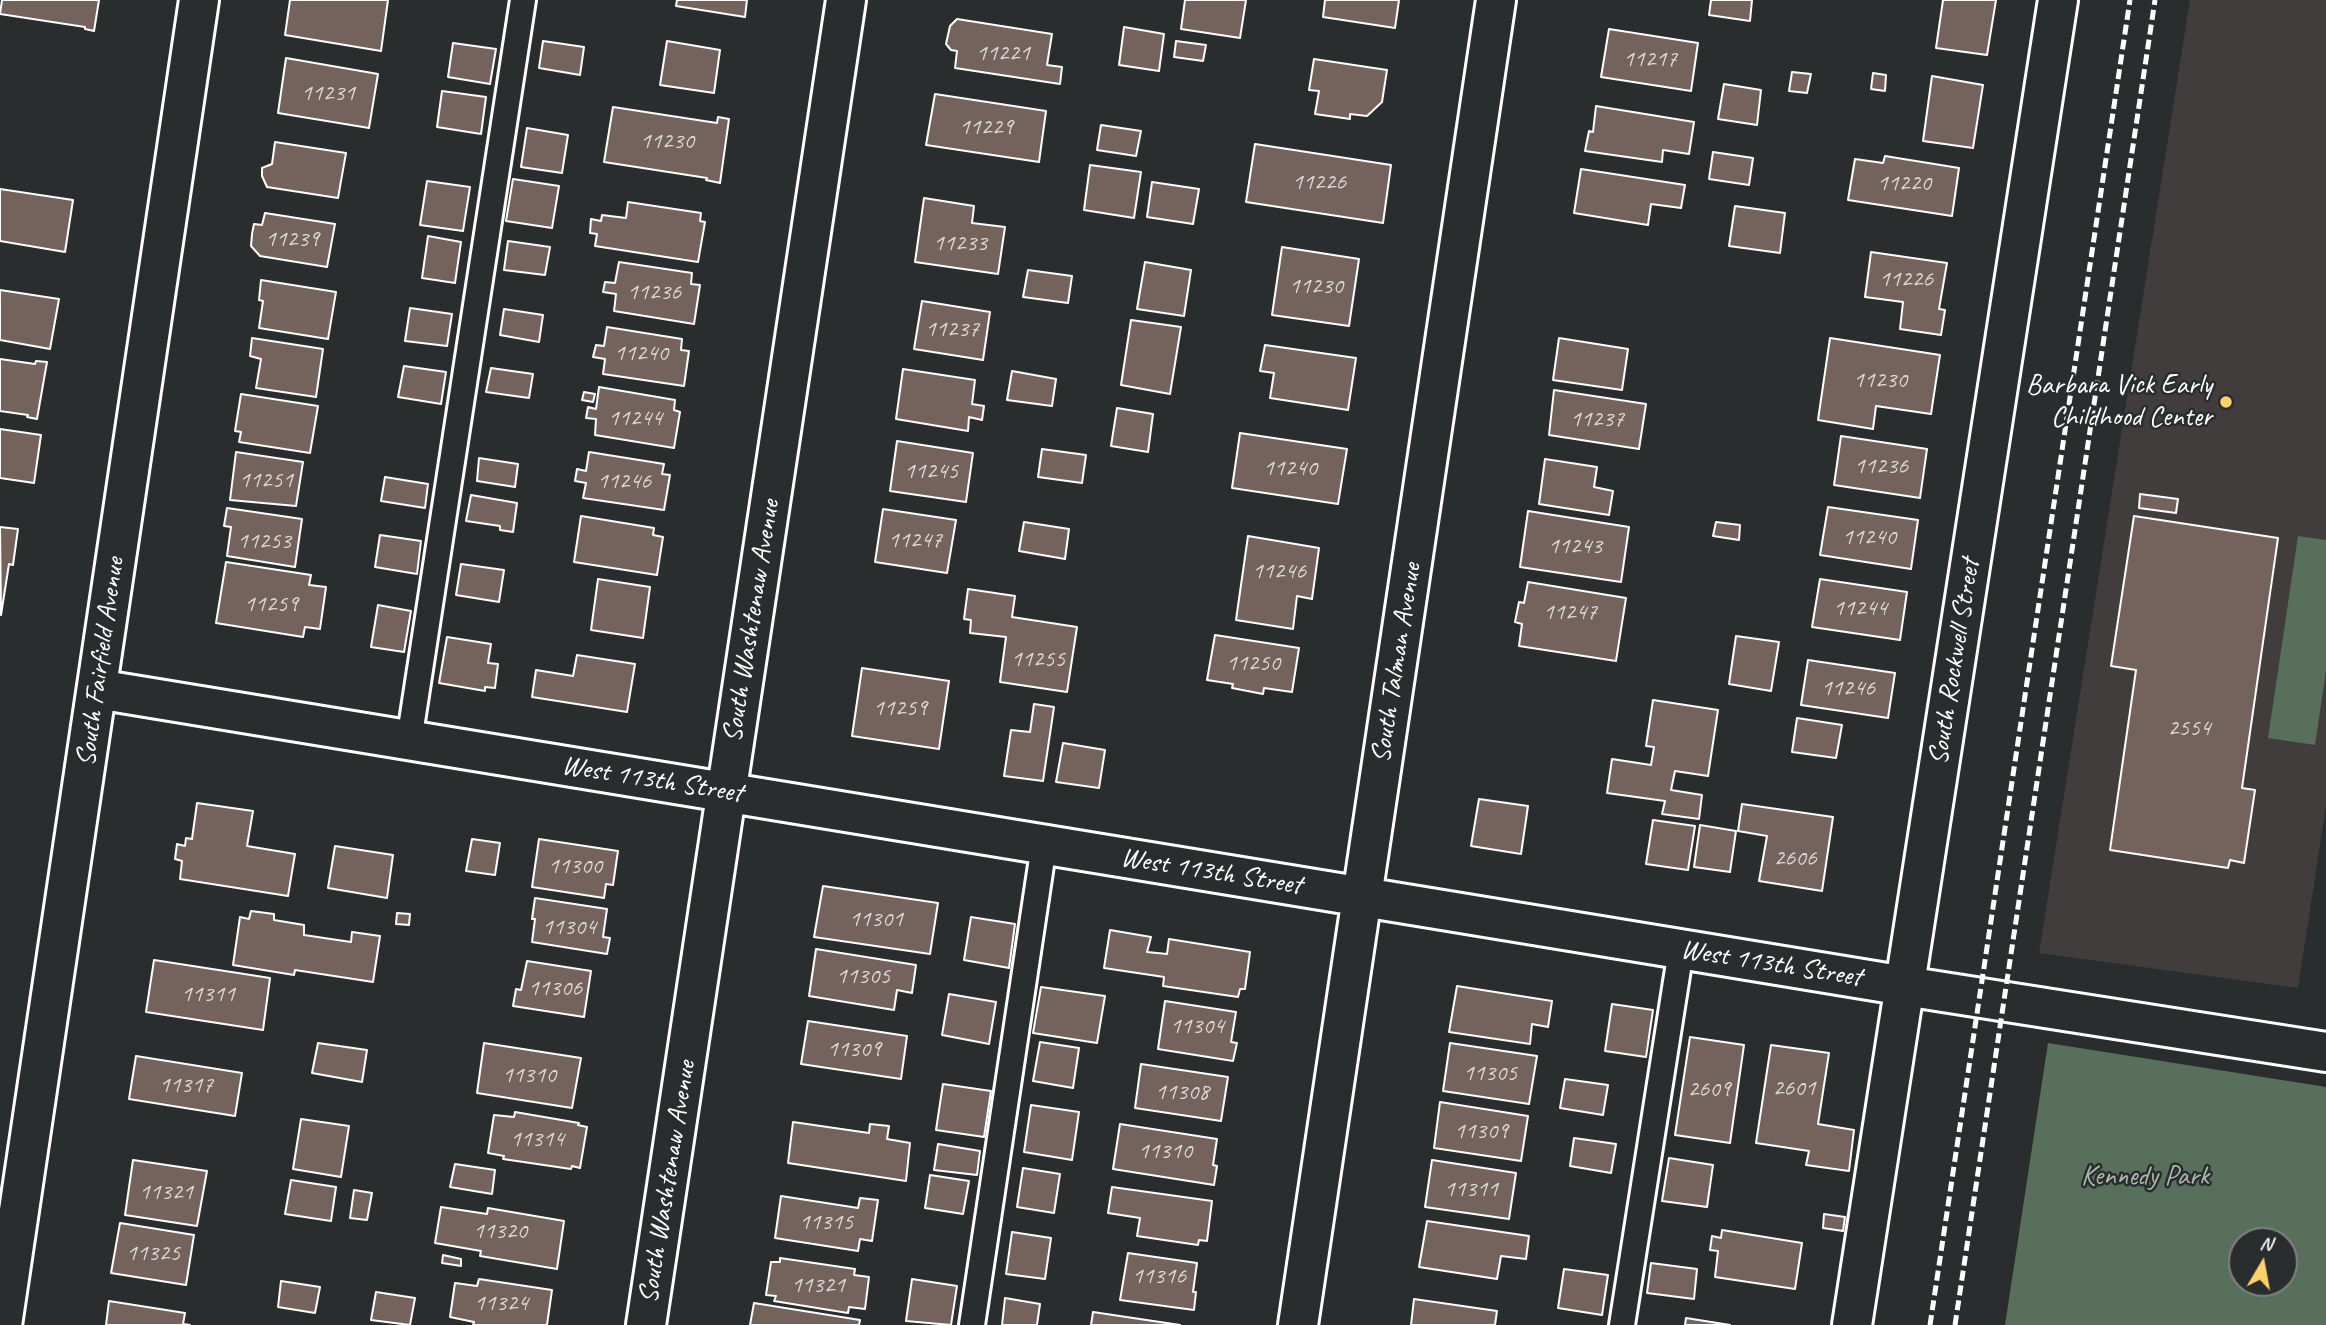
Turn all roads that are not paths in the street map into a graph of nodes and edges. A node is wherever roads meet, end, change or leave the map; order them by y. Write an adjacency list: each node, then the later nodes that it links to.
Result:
1 (199, 0): 6 (street, South Fairfield Avenue)
2 (523, 0): 7 (lane)
3 (846, 0): 8 (street, South Washtenaw Avenue)
4 (1496, 0): 10 (street, South Talman Avenue)
5 (2058, 0): 12 (street, South Rockwell Street)
6 (97, 689): 7 (street, West 113th Street); 14 (street, South Fairfield Avenue)
7 (409, 741): 8 (street, West 113th Street)
8 (726, 793): 9 (street, West 113th Street); 15 (street, South Washtenaw Avenue)
9 (1044, 845): 10 (street, West 113th Street); 16 (lane)
10 (1362, 897): 11 (street, West 113th Street); 17 (street, South Talman Avenue)
11 (1681, 950): 12 (street, West 113th Street); 18 (lane)
12 (1905, 986): 13 (street, West 113th Street); 19 (street, South Rockwell Street)
13 (2326, 1052)
14 (2, 1325)
15 (646, 1325)
16 (972, 1325)
17 (1297, 1325)
18 (1622, 1325)
19 (1852, 1325)

